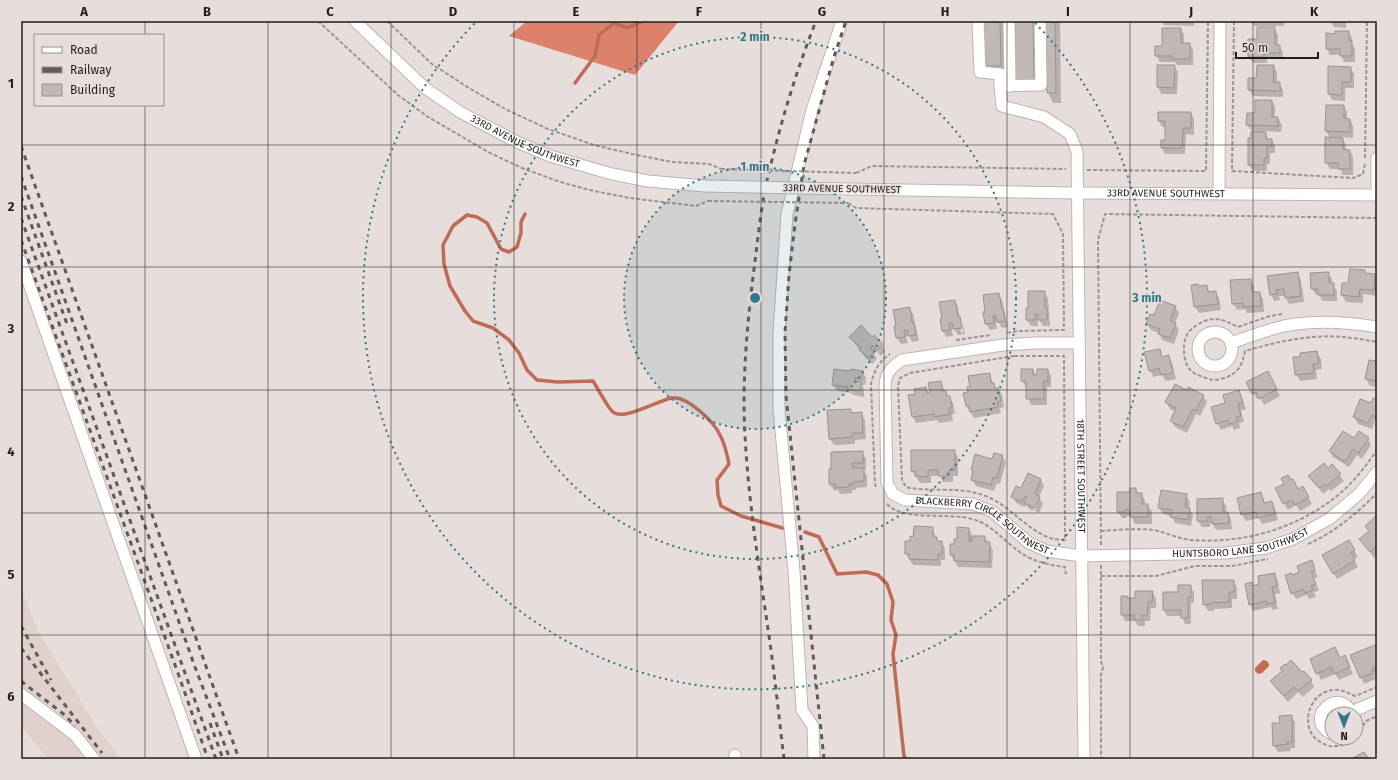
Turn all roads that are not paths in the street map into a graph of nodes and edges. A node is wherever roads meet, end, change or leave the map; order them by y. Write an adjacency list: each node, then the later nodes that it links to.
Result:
1 (355, 21): 9 (street, 33RD AVENUE SOUTHWEST, bridge)
2 (842, 21): 27 (street)
3 (978, 21): 7 (street)
4 (1009, 21): 7 (street)
5 (1040, 21): 7 (street)
6 (1220, 21): 10 (street)
7 (1005, 86): 9 (street, 18TH STREET SOUTHWEST)
8 (1377, 158): 11 (street)
9 (1077, 193): 10 (street, 33RD AVENUE SOUTHWEST); 15 (street, 18TH STREET SOUTHWEST)
10 (1219, 194): 11 (street, 33RD AVENUE SOUTHWEST)
11 (1377, 195)
12 (21, 261): 26 (street)
13 (1377, 327): 14 (street)
14 (1231, 343)
15 (1079, 344): 17 (street, 18TH STREET SOUTHWEST); 17 (street, BLACKBERRY CIRCLE SOUTHWEST)
16 (1377, 472): 17 (street, HUNTSBORO LANE SOUTHWEST)
17 (1081, 556): 28 (street, 18TH STREET SOUTHWEST)
18 (21, 694): 25 (street)
19 (1377, 701): 22 (street)
20 (1328, 706): 21 (street)
21 (1344, 706)
22 (1364, 707)
23 (1324, 708): 24 (street)
24 (1324, 728)
25 (94, 759)
26 (196, 759)
27 (814, 759)
28 (1084, 759)

